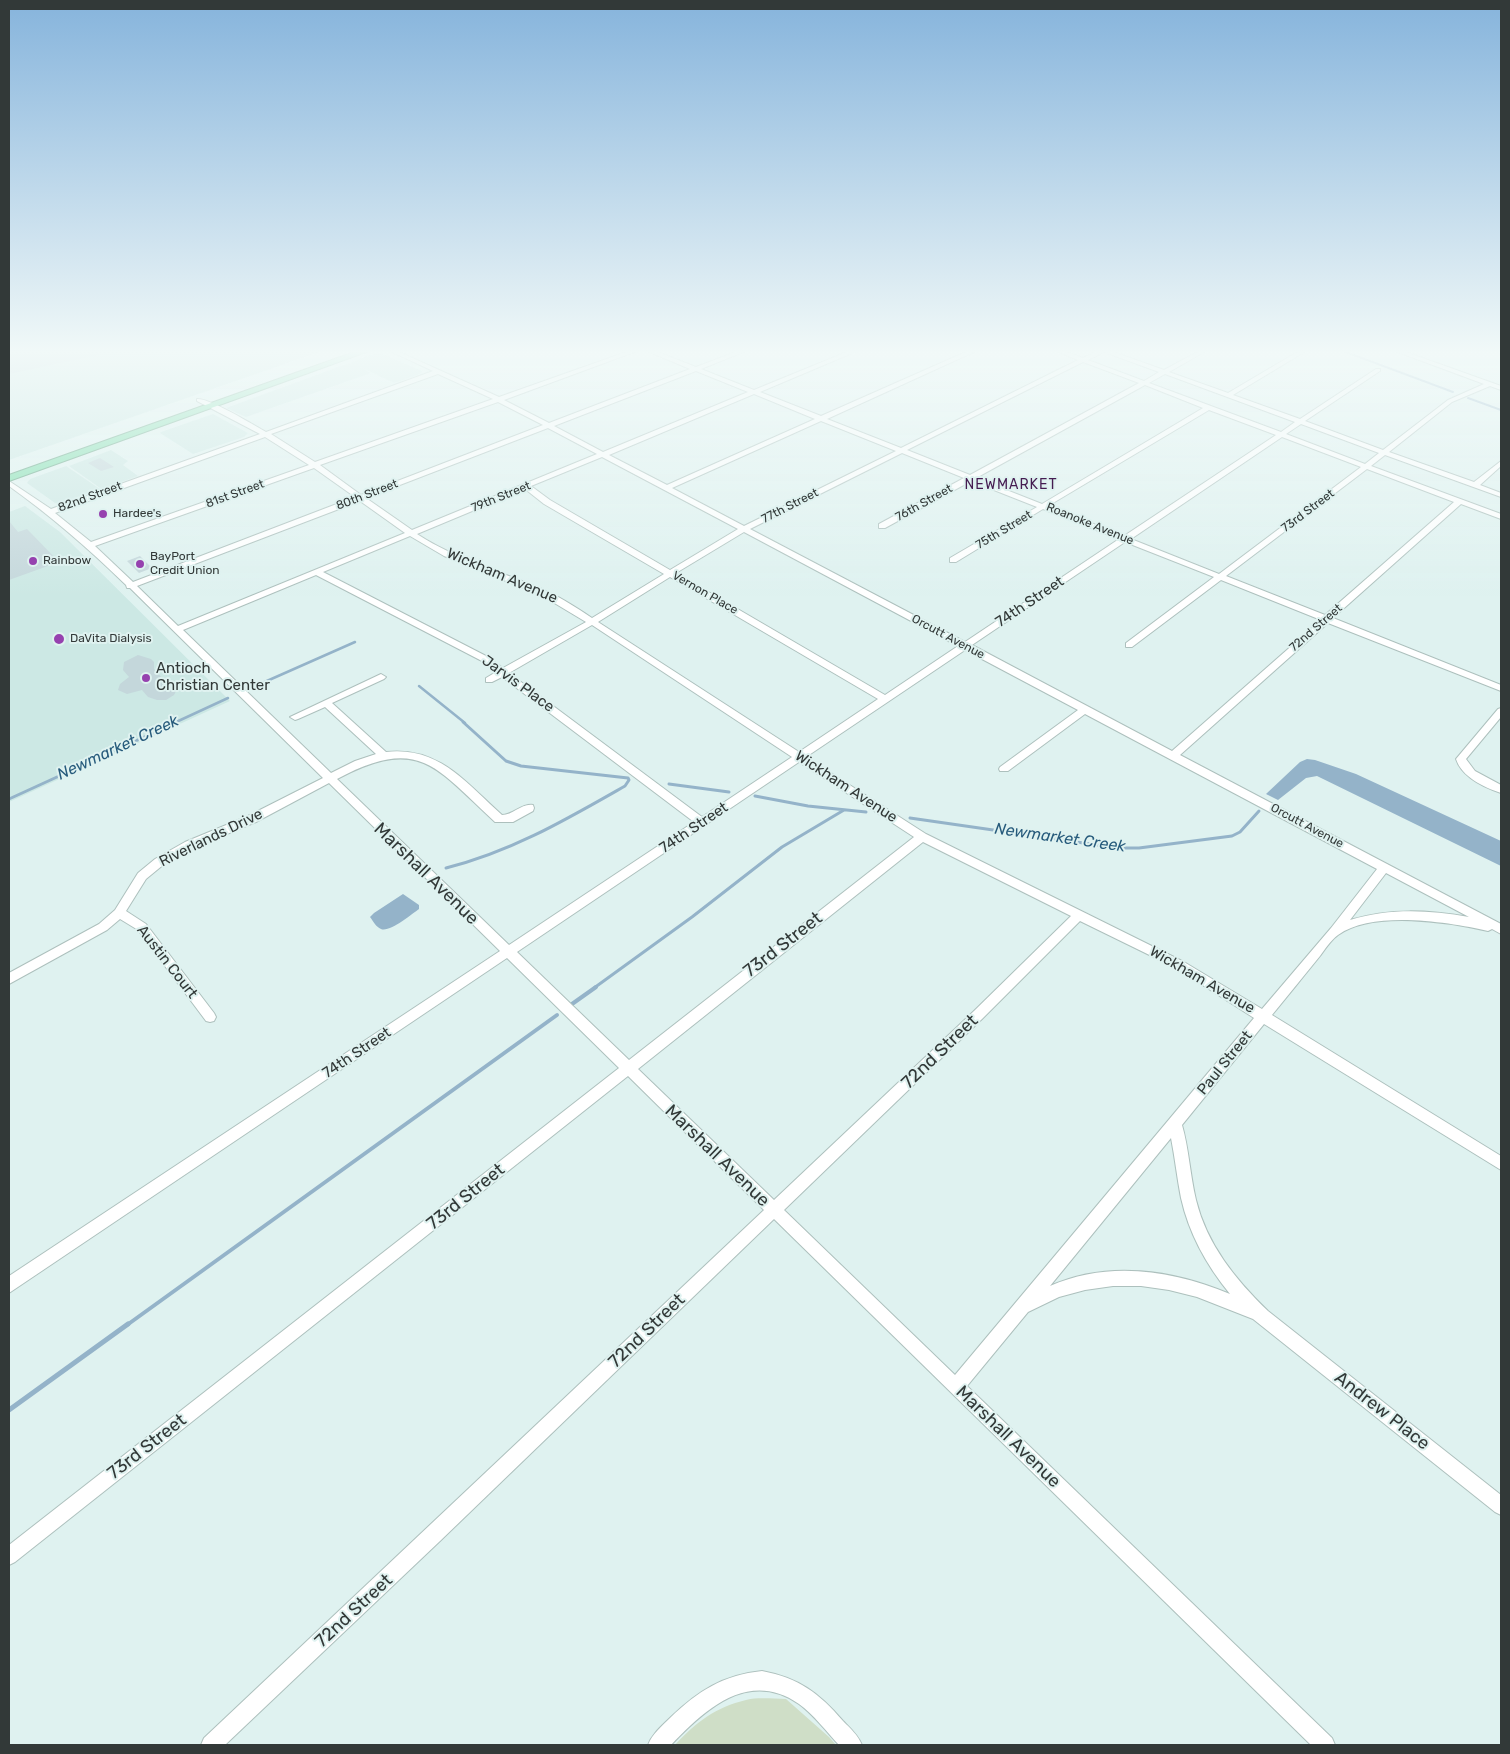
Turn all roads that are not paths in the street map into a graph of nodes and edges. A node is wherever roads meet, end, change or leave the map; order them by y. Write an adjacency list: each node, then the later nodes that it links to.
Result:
1 (107, 433): 24 (highway)
2 (134, 433): 26 (highway)
3 (268, 433): 16 (street, 82nd Street)
4 (404, 433): 22 (street, 81st Street)
5 (530, 433): 32 (street, 80th Street)
6 (561, 433): 20 (street, Orcutt Avenue)
7 (656, 433): 20 (street, 79th Street)
8 (791, 433): 30 (street)
9 (858, 433): 18 (street, Roanoke Avenue)
10 (936, 433): 18 (street, 77th Street)
11 (1053, 433): 25 (street, 76th Street)
12 (1165, 433): 34 (street, 75th Street)
13 (1279, 433): 17 (street)
14 (1333, 433): 19 (street)
15 (1409, 433): 19 (street, 73rd Street)
16 (265, 434): 22 (street, Wickham Avenue); 35 (street, 82nd Street)
17 (1282, 434): 23 (street); 40 (street, 74th Street)
18 (901, 450): 25 (street, Roanoke Avenue); 38 (street, 77th Street)
19 (1385, 452): 23 (street, 73rd Street); 28 (street)
20 (603, 455): 29 (street, 79th Street); 30 (street, Orcutt Avenue)
21 (1501, 463): 28 (street)
22 (314, 465): 32 (street, Wickham Avenue); 41 (street, 81st Street)
23 (1367, 466): 33 (street); 45 (street, 73rd Street)
24 (9, 468)
25 (971, 477): 34 (street, Roanoke Avenue); 37 (street, 76th Street)
26 (9, 478)
27 (9, 483): 35 (street, Marshall Avenue)
28 (1475, 485): 31 (street)
29 (526, 486): 39 (street, 79th Street); 44 (street, Vernon Place)
30 (666, 488): 38 (street, Orcutt Avenue)
31 (1501, 495)
32 (362, 497): 39 (street, Wickham Avenue); 46 (street, 80th Street)
33 (1460, 501): 36 (street); 47 (street, 72nd Street)
34 (1044, 506): 40 (street, Roanoke Avenue); 42 (street, 75th Street)
35 (50, 512): 41 (street, Marshall Avenue)
36 (1501, 516)
37 (882, 526)
38 (743, 529): 44 (street, 77th Street); 50 (street, Orcutt Avenue)
39 (412, 533): 43 (street, 79th Street); 48 (street, Wickham Avenue)
40 (1126, 539): 45 (street, Roanoke Avenue); 50 (street, 74th Street)
41 (90, 545): 46 (street, Marshall Avenue)
42 (953, 560)
43 (316, 572): 49 (street, 79th Street); 52 (street, Jarvis Place)
44 (671, 574): 48 (street, 77th Street); 56 (street, Vernon Place)
45 (1221, 576): 47 (street, Roanoke Avenue); 51 (street, 73rd Street)
46 (130, 586): 49 (street, Marshall Avenue)
47 (1327, 618): 55 (street, Roanoke Avenue); 62 (street, 72nd Street)
48 (593, 621): 52 (street, 77th Street); 63 (street, Wickham Avenue)
49 (176, 630): 65 (street, Marshall Avenue)
50 (965, 645): 56 (street, 74th Street); 58 (street, Orcutt Avenue)
51 (1129, 645)
52 (503, 672): 54 (street, 77th Street); 68 (street, Jarvis Place)
53 (381, 677): 57 (street)
54 (489, 680)
55 (1501, 688)
56 (884, 699): 63 (street, 74th Street)
57 (326, 703): 60 (street); 61 (street)
58 (1085, 709): 62 (street, Orcutt Avenue); 64 (street)
59 (1501, 711): 66 (street)
60 (295, 717)
61 (383, 755): 65 (street); 67 (street)
62 (1173, 755): 70 (street, Orcutt Avenue)
63 (798, 756): 68 (street, 74th Street); 69 (street, Wickham Avenue)
64 (1004, 769)
65 (329, 778): 71 (street, Riverlands Drive); 75 (street, Marshall Avenue)
66 (1501, 789)
67 (529, 808)
68 (702, 822): 75 (street, 74th Street)
69 (922, 837): 72 (street, Wickham Avenue); 79 (street, 73rd Street)
70 (1385, 867): 73 (street, Orcutt Avenue); 74 (street, Paul Street)
71 (119, 913): 76 (street, Riverlands Drive); 78 (street, Austin Court)
72 (1080, 914): 77 (street, Wickham Avenue); 82 (street, 72nd Street)
73 (1501, 930): 74 (street, Paul Street)
74 (1333, 932): 77 (street, Paul Street)
75 (508, 954): 79 (street, Marshall Avenue); 83 (street, 74th Street)
76 (9, 979)
77 (1264, 1016): 80 (street, Paul Street); 81 (street, Wickham Avenue)
78 (210, 1017)
79 (626, 1068): 82 (street, Marshall Avenue); 88 (street, 73rd Street)
80 (1174, 1125): 84 (street, Paul Street); 85 (street)
81 (1501, 1164)
82 (773, 1211): 86 (street, Marshall Avenue); 89 (street, 72nd Street)
83 (9, 1285)
84 (1022, 1308): 85 (street, Paul Street); 86 (street, Paul Street)
85 (1262, 1317): 87 (street, Andrew Place)
86 (956, 1387): 92 (street, Marshall Avenue)
87 (1501, 1506)
88 (9, 1556)
89 (211, 1745)
90 (658, 1745): 91 (street)
91 (852, 1745)
92 (1325, 1745)

